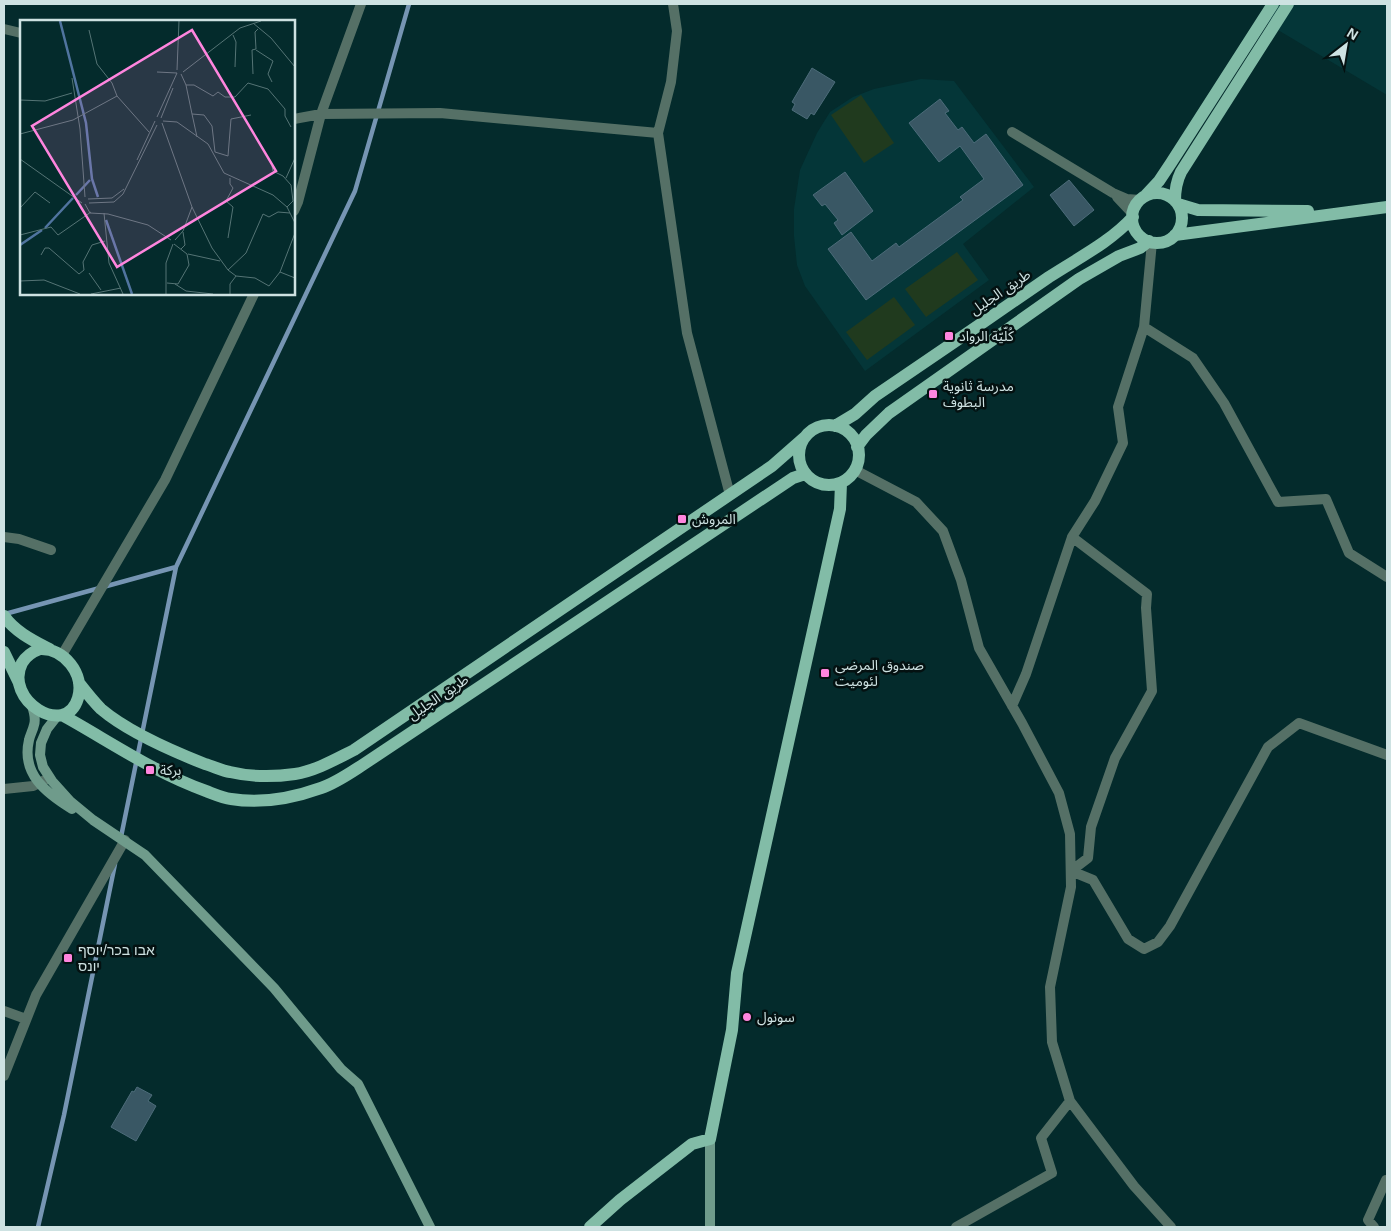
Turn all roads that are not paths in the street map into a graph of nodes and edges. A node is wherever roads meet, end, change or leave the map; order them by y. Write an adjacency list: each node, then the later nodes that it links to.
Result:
1 (361, 4): 7 (street)
2 (674, 4): 10 (street)
3 (1272, 4): 12 (main road)
4 (1288, 4): 13 (main road)
5 (4, 29): 6 (street)
6 (20, 33)
7 (321, 114): 8 (street); 10 (street); 15 (street)
8 (295, 119)
9 (1012, 132): 11 (street)
10 (658, 133): 28 (street)
11 (1113, 193): 12 (street); 17 (street)
12 (1143, 198): 13 (main road); 17 (main road)
13 (1176, 202): 16 (main road); 18 (main road)
14 (1387, 207): 16 (main road)
15 (295, 209)
16 (1350, 212): 18 (main road)
17 (1133, 216): 19 (main road); 22 (main road, طريق الجليل)
18 (1175, 235): 19 (main road)
19 (1151, 241): 21 (street); 24 (main road)
20 (254, 295): 35 (street)
21 (1144, 327): 30 (street); 32 (street)
22 (835, 426): 23 (main road); 24 (main road)
23 (805, 436): 26 (main road); 28 (main road, طريق الجليل)
24 (857, 447): 25 (main road)
25 (855, 470): 27 (main road); 39 (street)
26 (806, 474): 27 (main road); 40 (main road, طريق الجليل)
27 (840, 483): 52 (main road)
28 (730, 495): 36 (main road, طريق الجليل)
29 (4, 537): 31 (street)
30 (1072, 537): 39 (street); 47 (street)
31 (51, 550)
32 (1387, 577)
33 (4, 616): 35 (main road)
34 (4, 652): 37 (main road)
35 (56, 653): 36 (main road); 37 (main road)
36 (79, 683): 40 (main road)
37 (20, 687): 38 (main road)
38 (32, 706): 40 (main road); 43 (street)
39 (1012, 706): 47 (street)
40 (60, 715): 42 (street)
41 (1387, 755): 47 (street)
42 (49, 778): 43 (street); 45 (street)
43 (39, 784): 44 (street); 45 (street)
44 (4, 789)
45 (93, 820): 46 (street)
46 (125, 840): 49 (street); 54 (street)
47 (1071, 871): 51 (street)
48 (4, 1011): 49 (street)
49 (26, 1018): 50 (street)
50 (4, 1076)
51 (1070, 1100): 57 (street); 58 (street)
52 (710, 1139): 55 (main road); 56 (street)
53 (1386, 1180): 59 (street)
54 (430, 1227)
55 (590, 1227)
56 (710, 1227)
57 (956, 1227)
58 (1171, 1227)
59 (1374, 1227)

